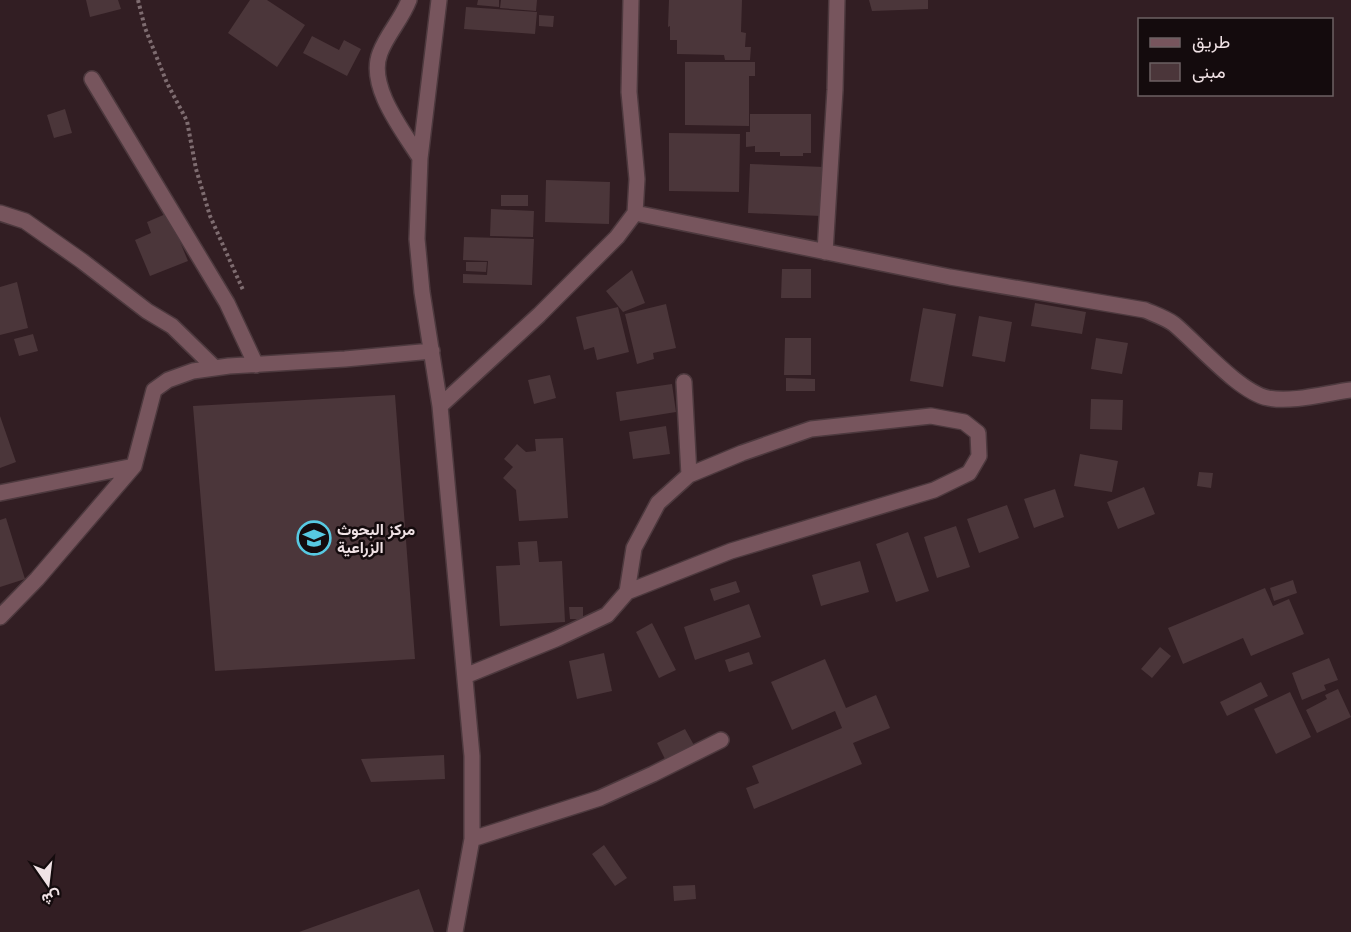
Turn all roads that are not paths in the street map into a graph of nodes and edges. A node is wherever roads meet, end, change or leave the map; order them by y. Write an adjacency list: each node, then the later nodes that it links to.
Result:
1 (410, 0): 6 (street)
2 (438, 0): 6 (street)
3 (631, 0): 8 (street)
4 (837, 0): 9 (street)
5 (92, 79): 11 (street)
6 (420, 158): 10 (street)
7 (0, 213): 12 (street)
8 (635, 213): 9 (street); 15 (street)
9 (825, 252): 14 (street)
10 (432, 351): 11 (street); 15 (street)
11 (256, 365): 12 (street)
12 (215, 368): 16 (street)
13 (684, 382): 17 (street)
14 (1351, 390)
15 (440, 406): 21 (street)
16 (134, 466): 18 (street); 20 (street)
17 (689, 475): 19 (street); 19 (street)
18 (0, 493)
19 (627, 592): 21 (street)
20 (0, 617)
21 (465, 676): 23 (street)
22 (721, 740): 23 (street)
23 (471, 839): 24 (street)
24 (455, 932)

